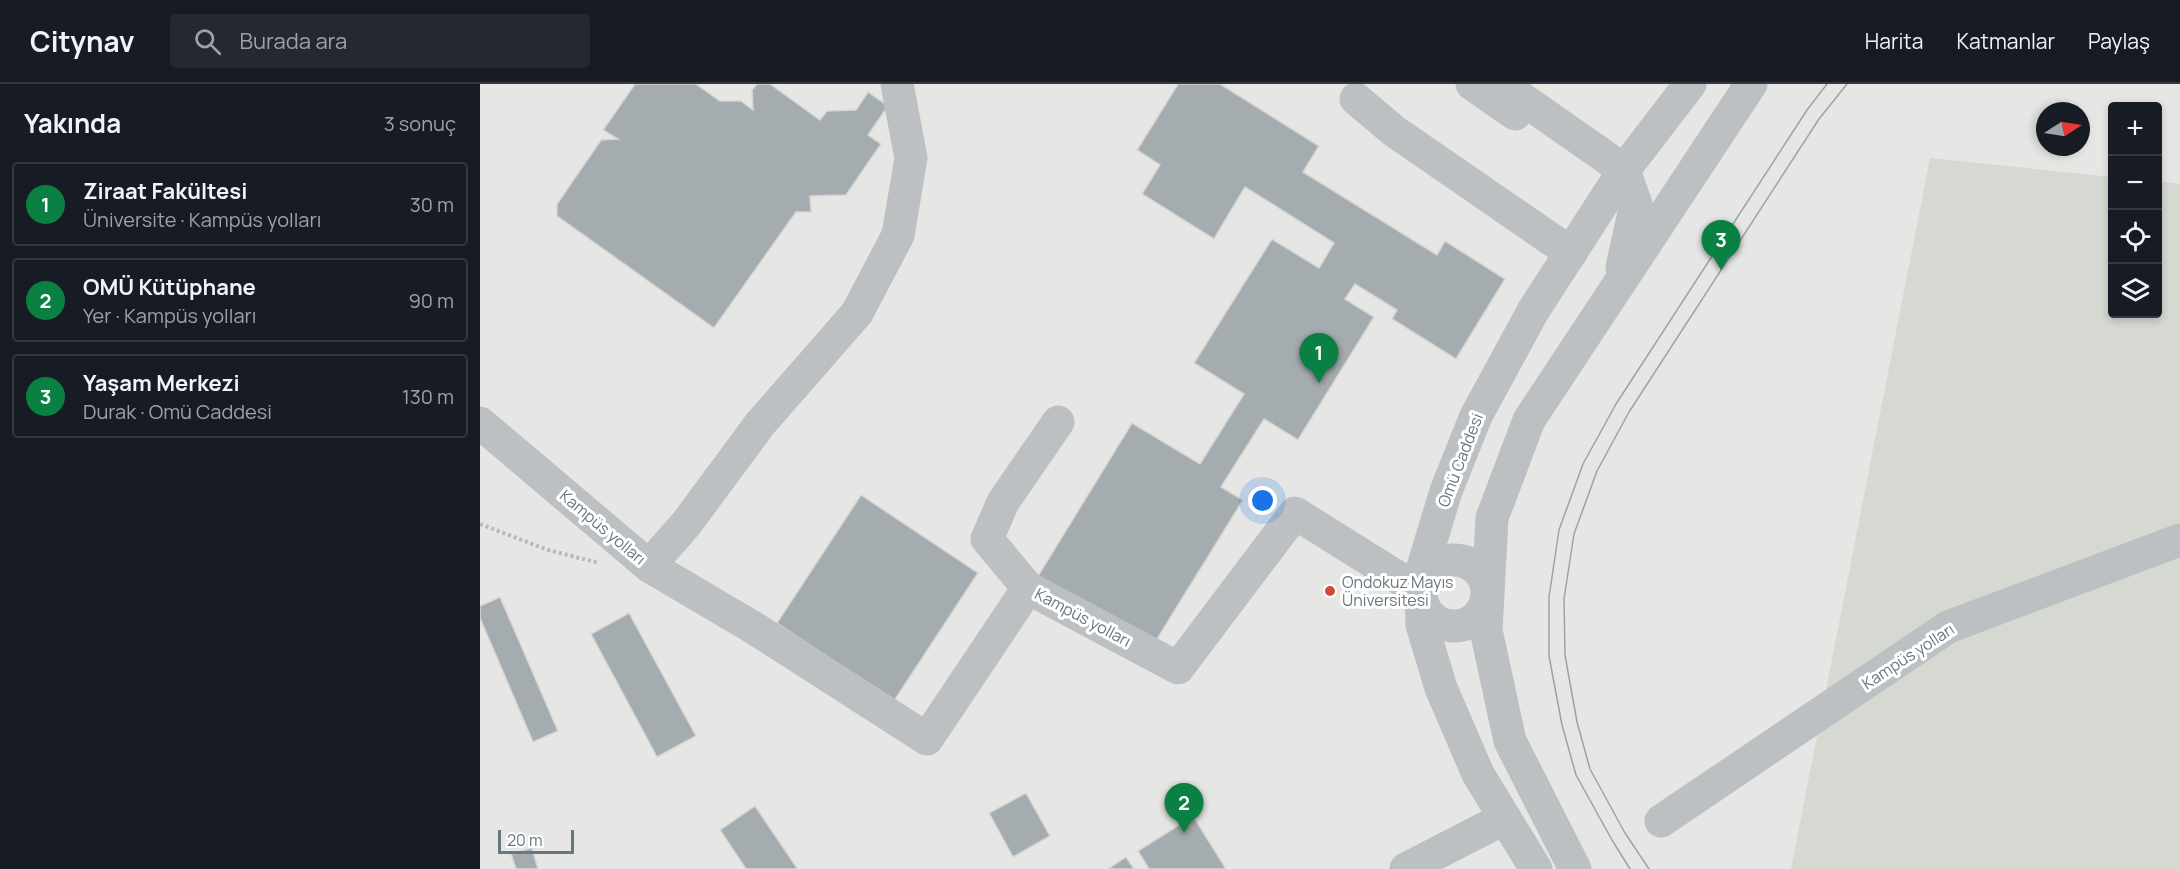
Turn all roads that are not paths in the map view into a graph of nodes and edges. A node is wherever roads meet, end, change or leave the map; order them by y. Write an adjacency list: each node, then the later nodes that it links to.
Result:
1 (897, 84): 14 (street, Kampüs yolları)
2 (1472, 84): 7 (street)
3 (1501, 84): 7 (street)
4 (1690, 84): 7 (street, Omü Caddesi)
5 (1751, 84): 8 (street)
6 (1356, 99): 9 (street)
7 (1623, 179): 8 (street); 9 (street, Omü Caddesi); 10 (street)
8 (1682, 191): 10 (street)
9 (1571, 253): 17 (street, Omü Caddesi)
10 (1618, 284): 16 (street)
11 (1058, 422): 15 (street)
12 (480, 423): 14 (street, Kampüs yolları)
13 (2180, 540): 19 (street, Kampüs yolları)
14 (649, 567): 15 (street, Kampüs yolları)
15 (1028, 588): 17 (street, Kampüs yolları)
16 (1487, 590): 17 (street); 17 (street); 22 (street)
17 (1421, 592): 18 (street, Omü Caddesi)
18 (1505, 818): 20 (street); 21 (street, Omü Caddesi)
19 (1661, 821)
20 (1406, 869)
21 (1536, 869)
22 (1575, 869)

